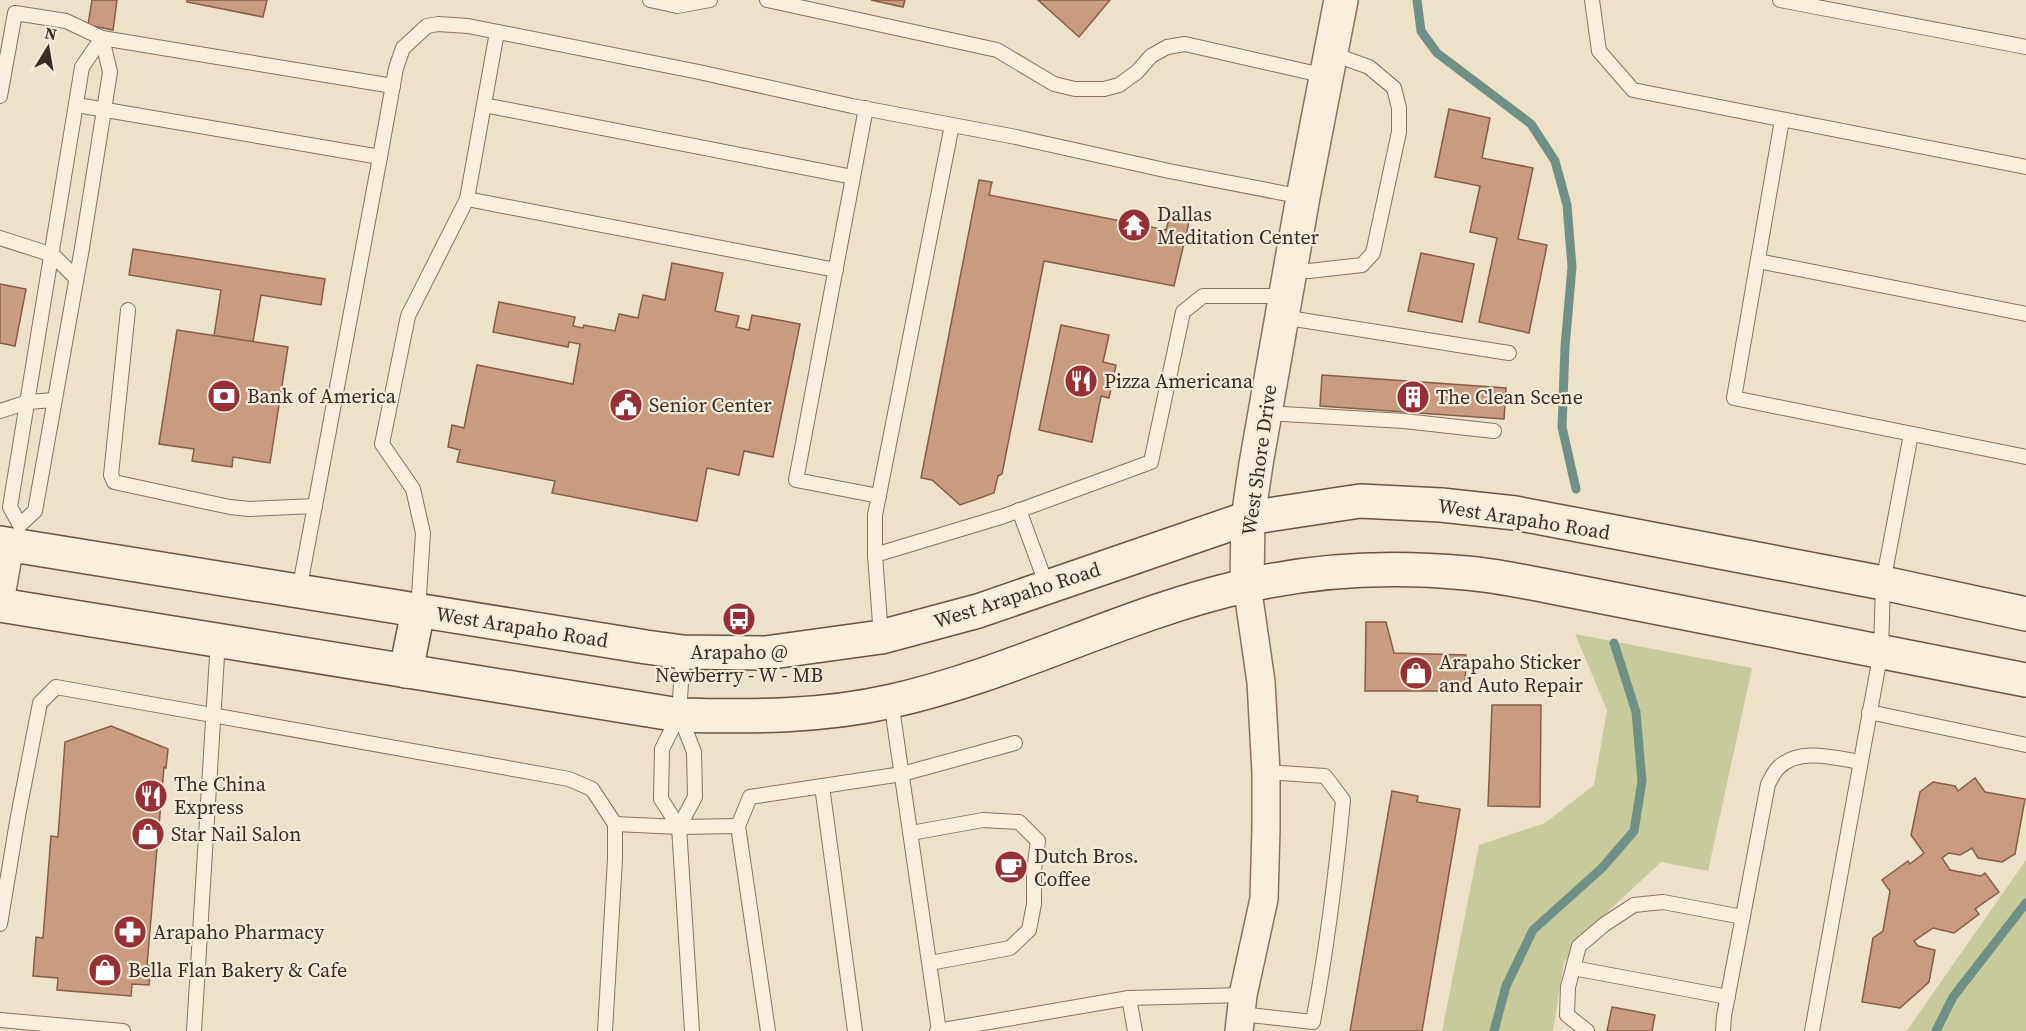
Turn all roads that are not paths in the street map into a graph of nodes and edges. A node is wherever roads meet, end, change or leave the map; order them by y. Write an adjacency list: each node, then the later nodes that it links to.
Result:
1 (650, 0): 2 (lane)
2 (710, 0)
3 (767, 0): 10 (lane)
4 (1341, 0): 10 (main road, West Shore Drive)
5 (1592, 0): 17 (lane)
6 (1780, 0): 9 (lane)
7 (497, 32): 11 (lane); 14 (lane); 15 (lane)
8 (102, 38): 11 (lane); 12 (lane); 13 (lane); 16 (lane)
9 (2026, 47)
10 (1328, 64): 22 (main road, West Shore Drive); 29 (lane)
11 (393, 86): 19 (lane)
12 (0, 96)
13 (77, 105): 16 (lane); 25 (lane)
14 (484, 105): 21 (lane); 23 (lane)
15 (866, 108): 18 (lane); 21 (lane)
16 (104, 110): 19 (lane); 28 (lane)
17 (1782, 120): 20 (lane); 26 (lane)
18 (952, 125): 22 (lane); 40 (lane)
19 (380, 157): 41 (lane)
20 (2026, 167)
21 (853, 177): 27 (lane)
22 (1303, 197): 29 (main road, West Shore Drive)
23 (467, 199): 27 (lane); 51 (lane)
24 (0, 238): 25 (lane)
25 (53, 255): 28 (lane); 34 (lane)
26 (1758, 261): 31 (lane); 38 (lane)
27 (836, 270): 40 (lane)
28 (76, 278): 33 (lane)
29 (1286, 294): 32 (lane); 36 (main road, West Shore Drive); 42 (lane)
30 (128, 310): 41 (lane)
31 (2026, 314)
32 (1509, 353)
33 (54, 400): 34 (lane); 44 (lane)
34 (28, 402): 35 (lane); 44 (lane)
35 (0, 411)
36 (1265, 413): 37 (lane); 43 (main road, West Shore Drive)
37 (1494, 431)
38 (1911, 434): 39 (lane); 46 (lane)
39 (2026, 457)
40 (879, 496): 45 (lane)
41 (315, 506): 49 (lane)
42 (1019, 510): 45 (lane); 48 (lane)
43 (1248, 518): 46 (main road, West Arapaho Road); 47 (main road, West Shore Drive); 48 (main road, West Arapaho Road)
44 (10, 538): 49 (main road, West Arapaho Road); 50 (street)
45 (874, 555): 53 (lane)
46 (1883, 583): 52 (main road, West Arapaho Road); 55 (lane)
47 (1247, 585): 55 (main road); 59 (main road); 66 (street, West Shore Drive)
48 (1047, 586): 53 (main road, West Arapaho Road)
49 (298, 591): 51 (main road, West Arapaho Road)
50 (0, 603): 54 (main road)
51 (418, 611): 56 (main road, West Arapaho Road); 57 (main road)
52 (2026, 614)
53 (881, 637): 56 (main road, West Arapaho Road)
54 (218, 640): 57 (main road); 62 (lane)
55 (1881, 651): 58 (main road); 60 (lane)
56 (683, 652): 61 (lane)
57 (406, 671): 61 (main road)
58 (2026, 680)
59 (891, 701): 61 (main road); 67 (lane)
60 (1869, 712): 64 (lane); 65 (lane)
61 (679, 715): 71 (lane); 71 (lane)
62 (213, 716): 69 (lane); 74 (lane); 82 (lane)
63 (1015, 743): 67 (lane)
64 (2026, 745)
65 (1860, 762): 73 (lane); 91 (lane)
66 (1266, 772): 79 (street, West Shore Drive); 79 (lane)
67 (902, 774): 68 (lane); 72 (lane)
68 (822, 786): 70 (lane); 86 (lane)
69 (615, 824): 71 (lane); 83 (lane)
70 (738, 826): 71 (lane); 85 (lane)
71 (679, 827): 84 (lane)
72 (911, 833): 75 (lane); 75 (lane)
73 (1743, 917): 76 (lane); 77 (lane)
74 (0, 924)
75 (930, 963): 87 (lane)
76 (1573, 968): 77 (lane); 89 (lane)
77 (1728, 997): 90 (lane)
78 (1129, 998): 79 (lane); 87 (lane); 88 (lane)
79 (1241, 1013)
80 (0, 1020): 81 (lane)
81 (123, 1031)
82 (194, 1031)
83 (605, 1031)
84 (692, 1031)
85 (768, 1031)
86 (855, 1031)
87 (938, 1031)
88 (1135, 1031)
89 (1587, 1031)
90 (1723, 1031)
91 (1812, 1031)

